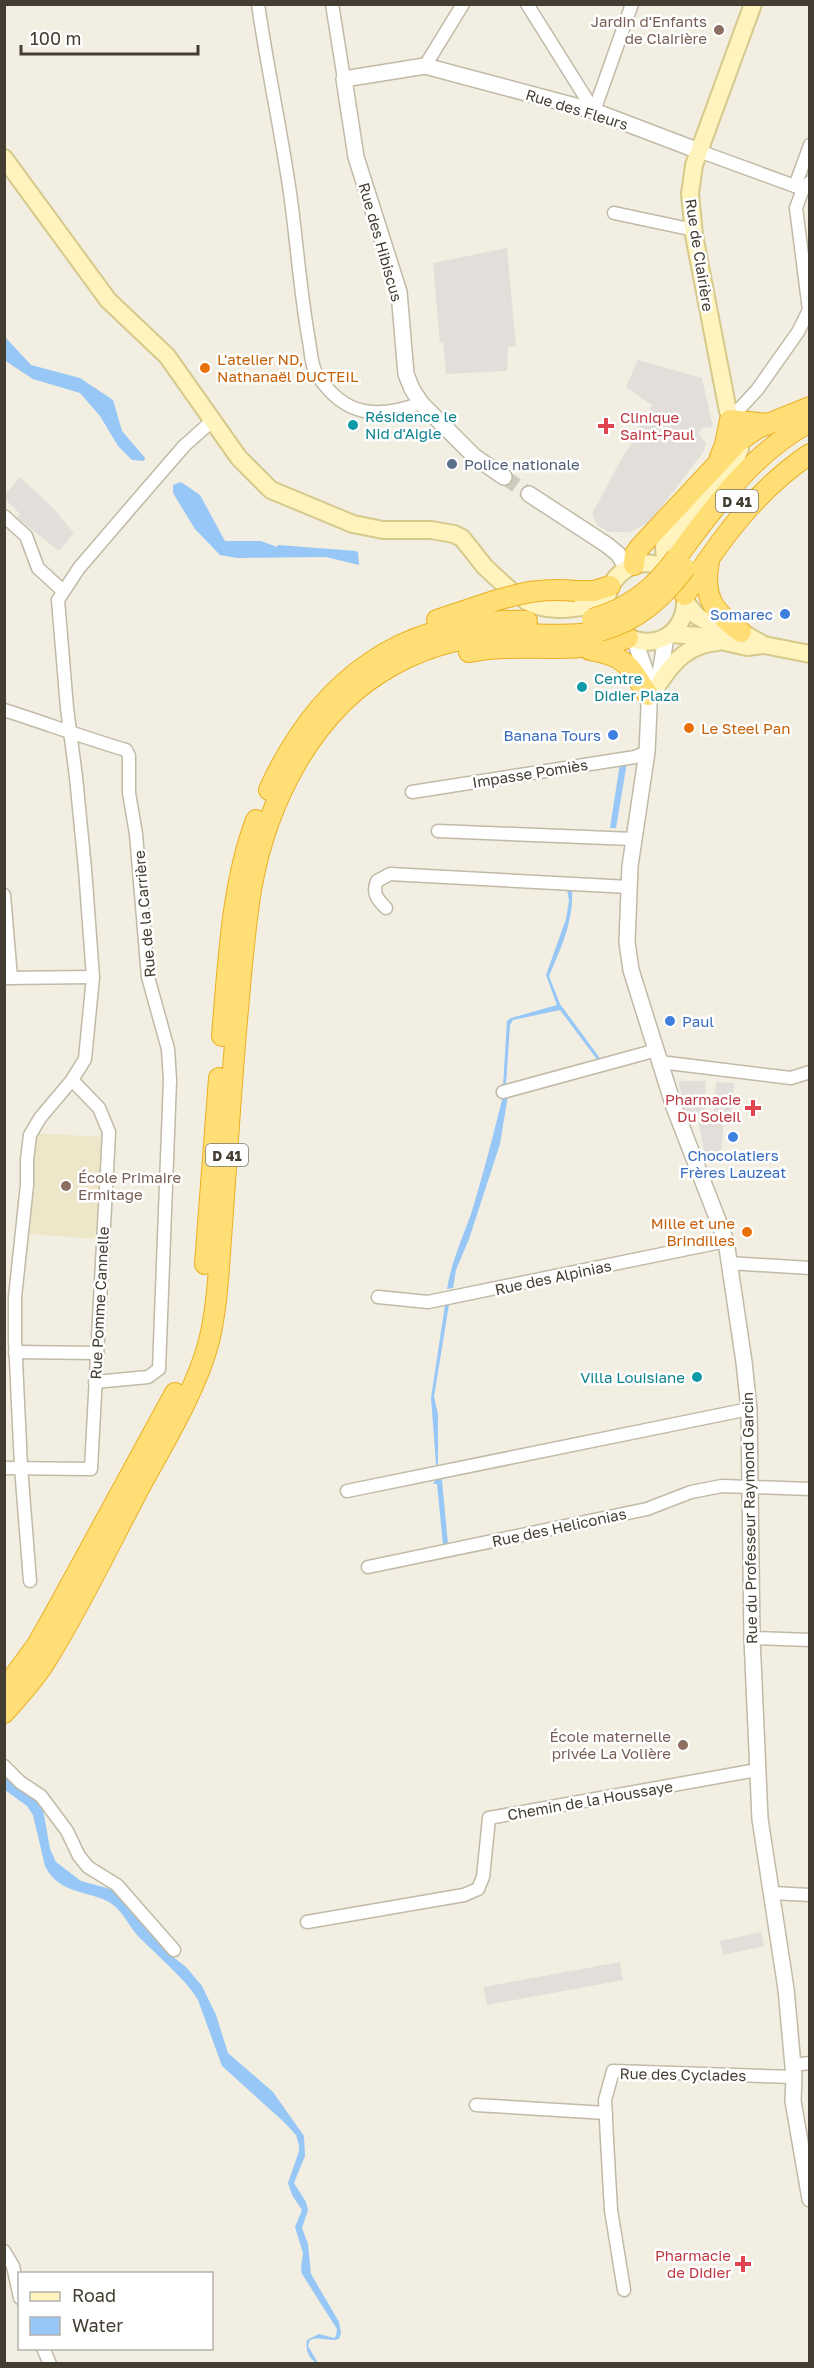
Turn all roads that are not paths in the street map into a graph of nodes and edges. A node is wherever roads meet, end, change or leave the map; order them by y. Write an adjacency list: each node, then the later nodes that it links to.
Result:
1 (258, 4): 17 (street)
2 (332, 4): 8 (street, Rue des Hibiscus)
3 (463, 4): 7 (street)
4 (527, 4): 9 (street)
5 (632, 4): 9 (street)
6 (753, 4): 11 (main road, Rue de Clairière)
7 (425, 66): 8 (street, Rue des Fleurs); 9 (street, Rue des Fleurs)
8 (344, 79): 17 (street, Rue des Hibiscus)
9 (594, 111): 11 (street, Rue des Fleurs)
10 (810, 145): 13 (street)
11 (699, 151): 13 (street, Rue des Fleurs); 15 (main road, Rue de Clairière)
12 (4, 158): 20 (main road)
13 (802, 186): 16 (street)
14 (614, 213): 15 (street)
15 (693, 230): 19 (main road, Rue de Clairière)
16 (804, 330): 19 (street)
17 (421, 403): 27 (street, Rue des Hibiscus)
18 (810, 406): 22 (highway)
19 (730, 419): 22 (highway); 24 (main road, Rue de Clairière); 26 (highway)
20 (212, 421): 33 (street); 34 (main road)
21 (810, 422): 32 (highway, D 41)
22 (768, 424): 24 (highway)
23 (810, 438): 32 (highway, D 41)
24 (739, 441): 26 (highway); 32 (main road)
25 (810, 454): 30 (highway)
26 (718, 462): 31 (highway)
27 (504, 477)
28 (529, 494): 31 (street)
29 (4, 516): 33 (street)
30 (710, 555): 32 (highway); 39 (highway)
31 (631, 567): 32 (main road); 36 (main road)
32 (677, 576): 36 (highway, D 41, bridge); 37 (main road); 39 (main road)
33 (63, 591): 46 (street)
34 (502, 595): 36 (highway, bridge); 45 (highway)
35 (526, 601): 36 (main road)
36 (603, 609): 44 (highway, D 41); 45 (highway, D 41)
37 (668, 635): 38 (main road); 39 (main road); 42 (street, Rue du Professeur Raymond Garcin)
38 (628, 637): 40 (highway); 42 (street, Rue du Professeur Raymond Garcin)
39 (733, 637): 41 (main road); 42 (main road)
40 (582, 649): 42 (highway); 44 (highway)
41 (810, 654)
42 (652, 695): 47 (street, Rue du Professeur Raymond Garcin)
43 (4, 710): 46 (street)
44 (335, 710): 79 (highway, D 41)
45 (312, 716): 80 (highway, D 41)
46 (71, 735): 55 (street); 68 (street, Rue de la Carrière)
47 (647, 752): 48 (street, Impasse Pomiès); 50 (street, Rue du Professeur Raymond Garcin)
48 (412, 792)
49 (438, 831): 50 (street)
50 (622, 838): 51 (street, Rue du Professeur Raymond Garcin)
51 (628, 887): 53 (street); 57 (street, Rue du Professeur Raymond Garcin)
52 (4, 895): 54 (street)
53 (386, 908)
54 (6, 916): 56 (street)
55 (93, 977): 56 (street); 59 (street)
56 (8, 978)
57 (658, 1056): 58 (street); 60 (street); 61 (street, Rue du Professeur Raymond Garcin)
58 (810, 1072)
59 (72, 1080): 65 (street); 67 (street, Rue Pomme Cannelle)
60 (503, 1092)
61 (726, 1241): 62 (street, Rue du Professeur Raymond Garcin); 64 (street, Rue des Alpinias)
62 (729, 1263): 63 (street); 69 (street, Rue du Professeur Raymond Garcin)
63 (810, 1268)
64 (378, 1298)
65 (10, 1340): 66 (street)
66 (15, 1352): 67 (street); 70 (street)
67 (97, 1353): 68 (street, Rue Pomme Cannelle)
68 (95, 1382): 70 (street, Rue Pomme Cannelle)
69 (749, 1408): 72 (street, Rue du Professeur Raymond Garcin); 74 (street)
70 (21, 1467): 71 (street); 76 (street)
71 (4, 1468)
72 (750, 1486): 73 (street, Rue des Heliconias); 75 (street, Rue des Heliconias); 77 (street, Rue du Professeur Raymond Garcin)
73 (810, 1489)
74 (347, 1491)
75 (368, 1567)
76 (30, 1581)
77 (752, 1638): 78 (street); 86 (street, Rue du Professeur Raymond Garcin)
78 (810, 1640)
79 (46, 1661): 83 (highway, D 41); 84 (highway)
80 (20, 1669): 81 (highway); 82 (highway, D 41)
81 (4, 1684)
82 (4, 1690)
83 (4, 1713)
84 (4, 1722)
85 (4, 1766): 90 (street)
86 (757, 1770): 87 (street, Rue du Professeur Raymond Garcin); 89 (street, Chemin de la Houssaye)
87 (772, 1893): 88 (street); 92 (street, Rue du Professeur Raymond Garcin)
88 (810, 1895)
89 (307, 1922)
90 (174, 1950)
91 (810, 2063): 92 (street)
92 (793, 2071): 94 (street, Rue des Cyclades); 95 (street, Rue du Professeur Raymond Garcin)
93 (476, 2105): 94 (street)
94 (606, 2113): 98 (street, Rue des Cyclades)
95 (810, 2199)
96 (4, 2251): 97 (street)
97 (18, 2289)
98 (624, 2290)
99 (43, 2350): 100 (street)
100 (50, 2364)

